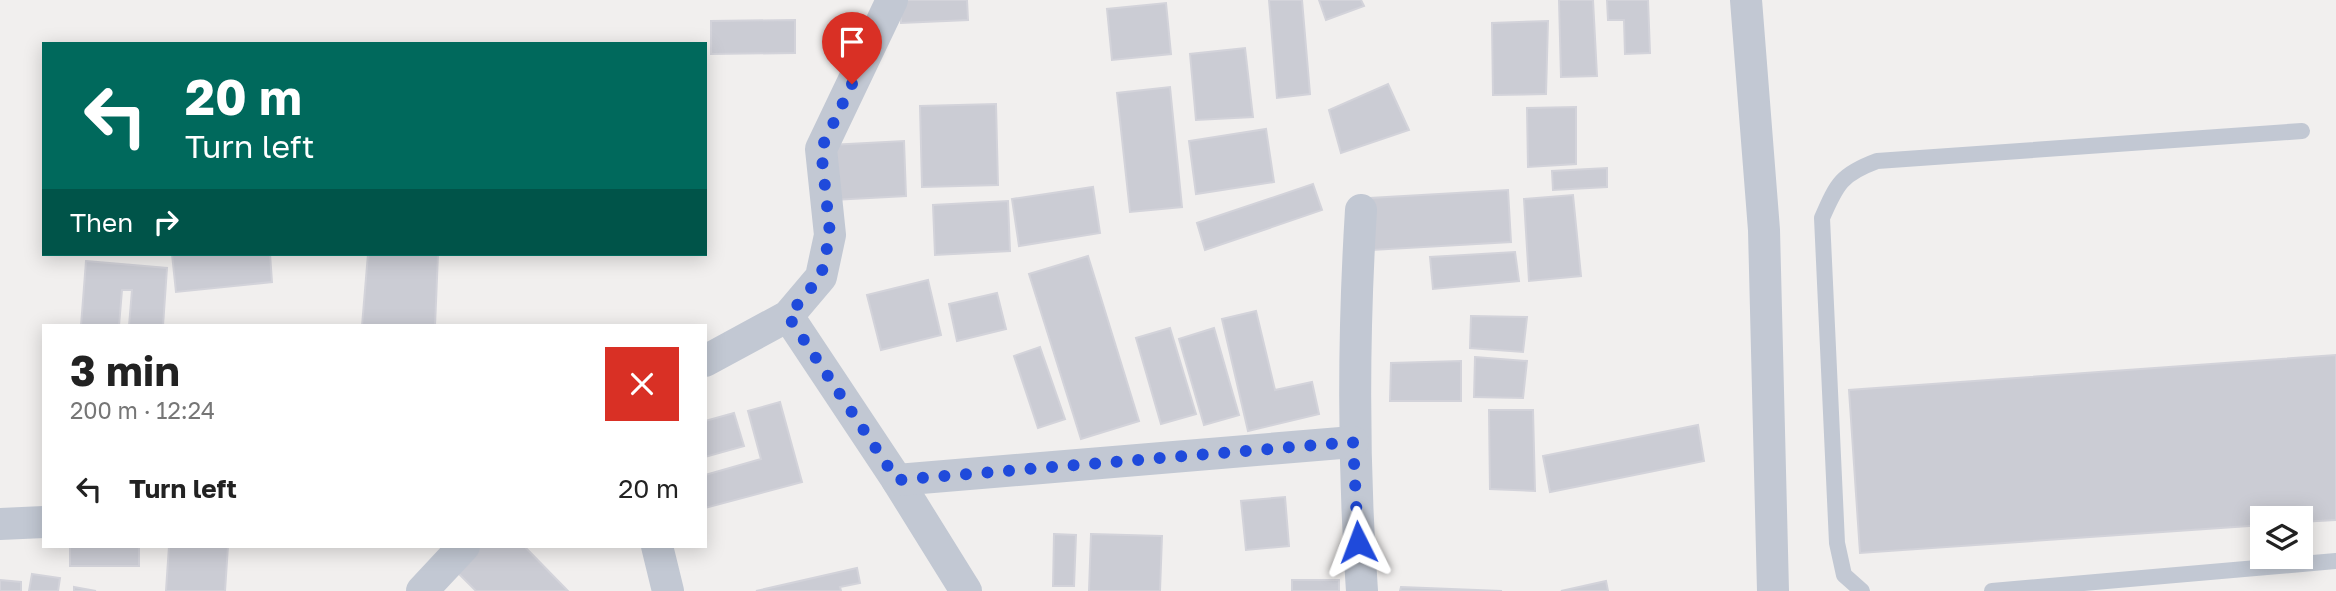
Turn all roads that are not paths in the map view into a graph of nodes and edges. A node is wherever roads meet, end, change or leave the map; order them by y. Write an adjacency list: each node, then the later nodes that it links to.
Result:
1 (892, 0): 5 (street)
2 (1746, 0): 18 (street)
3 (2302, 131): 19 (lane)
4 (1361, 211): 7 (street)
5 (788, 316): 6 (street); 8 (street)
6 (707, 360)
7 (1353, 442): 8 (street); 17 (street)
8 (897, 480): 16 (street)
9 (42, 522): 10 (street)
10 (0, 524)
11 (462, 548): 14 (street)
12 (657, 548): 15 (street)
13 (2336, 561): 20 (lane)
14 (422, 591)
15 (668, 591)
16 (966, 591)
17 (1362, 591)
18 (1773, 591)
19 (1862, 591)
20 (1992, 591)

